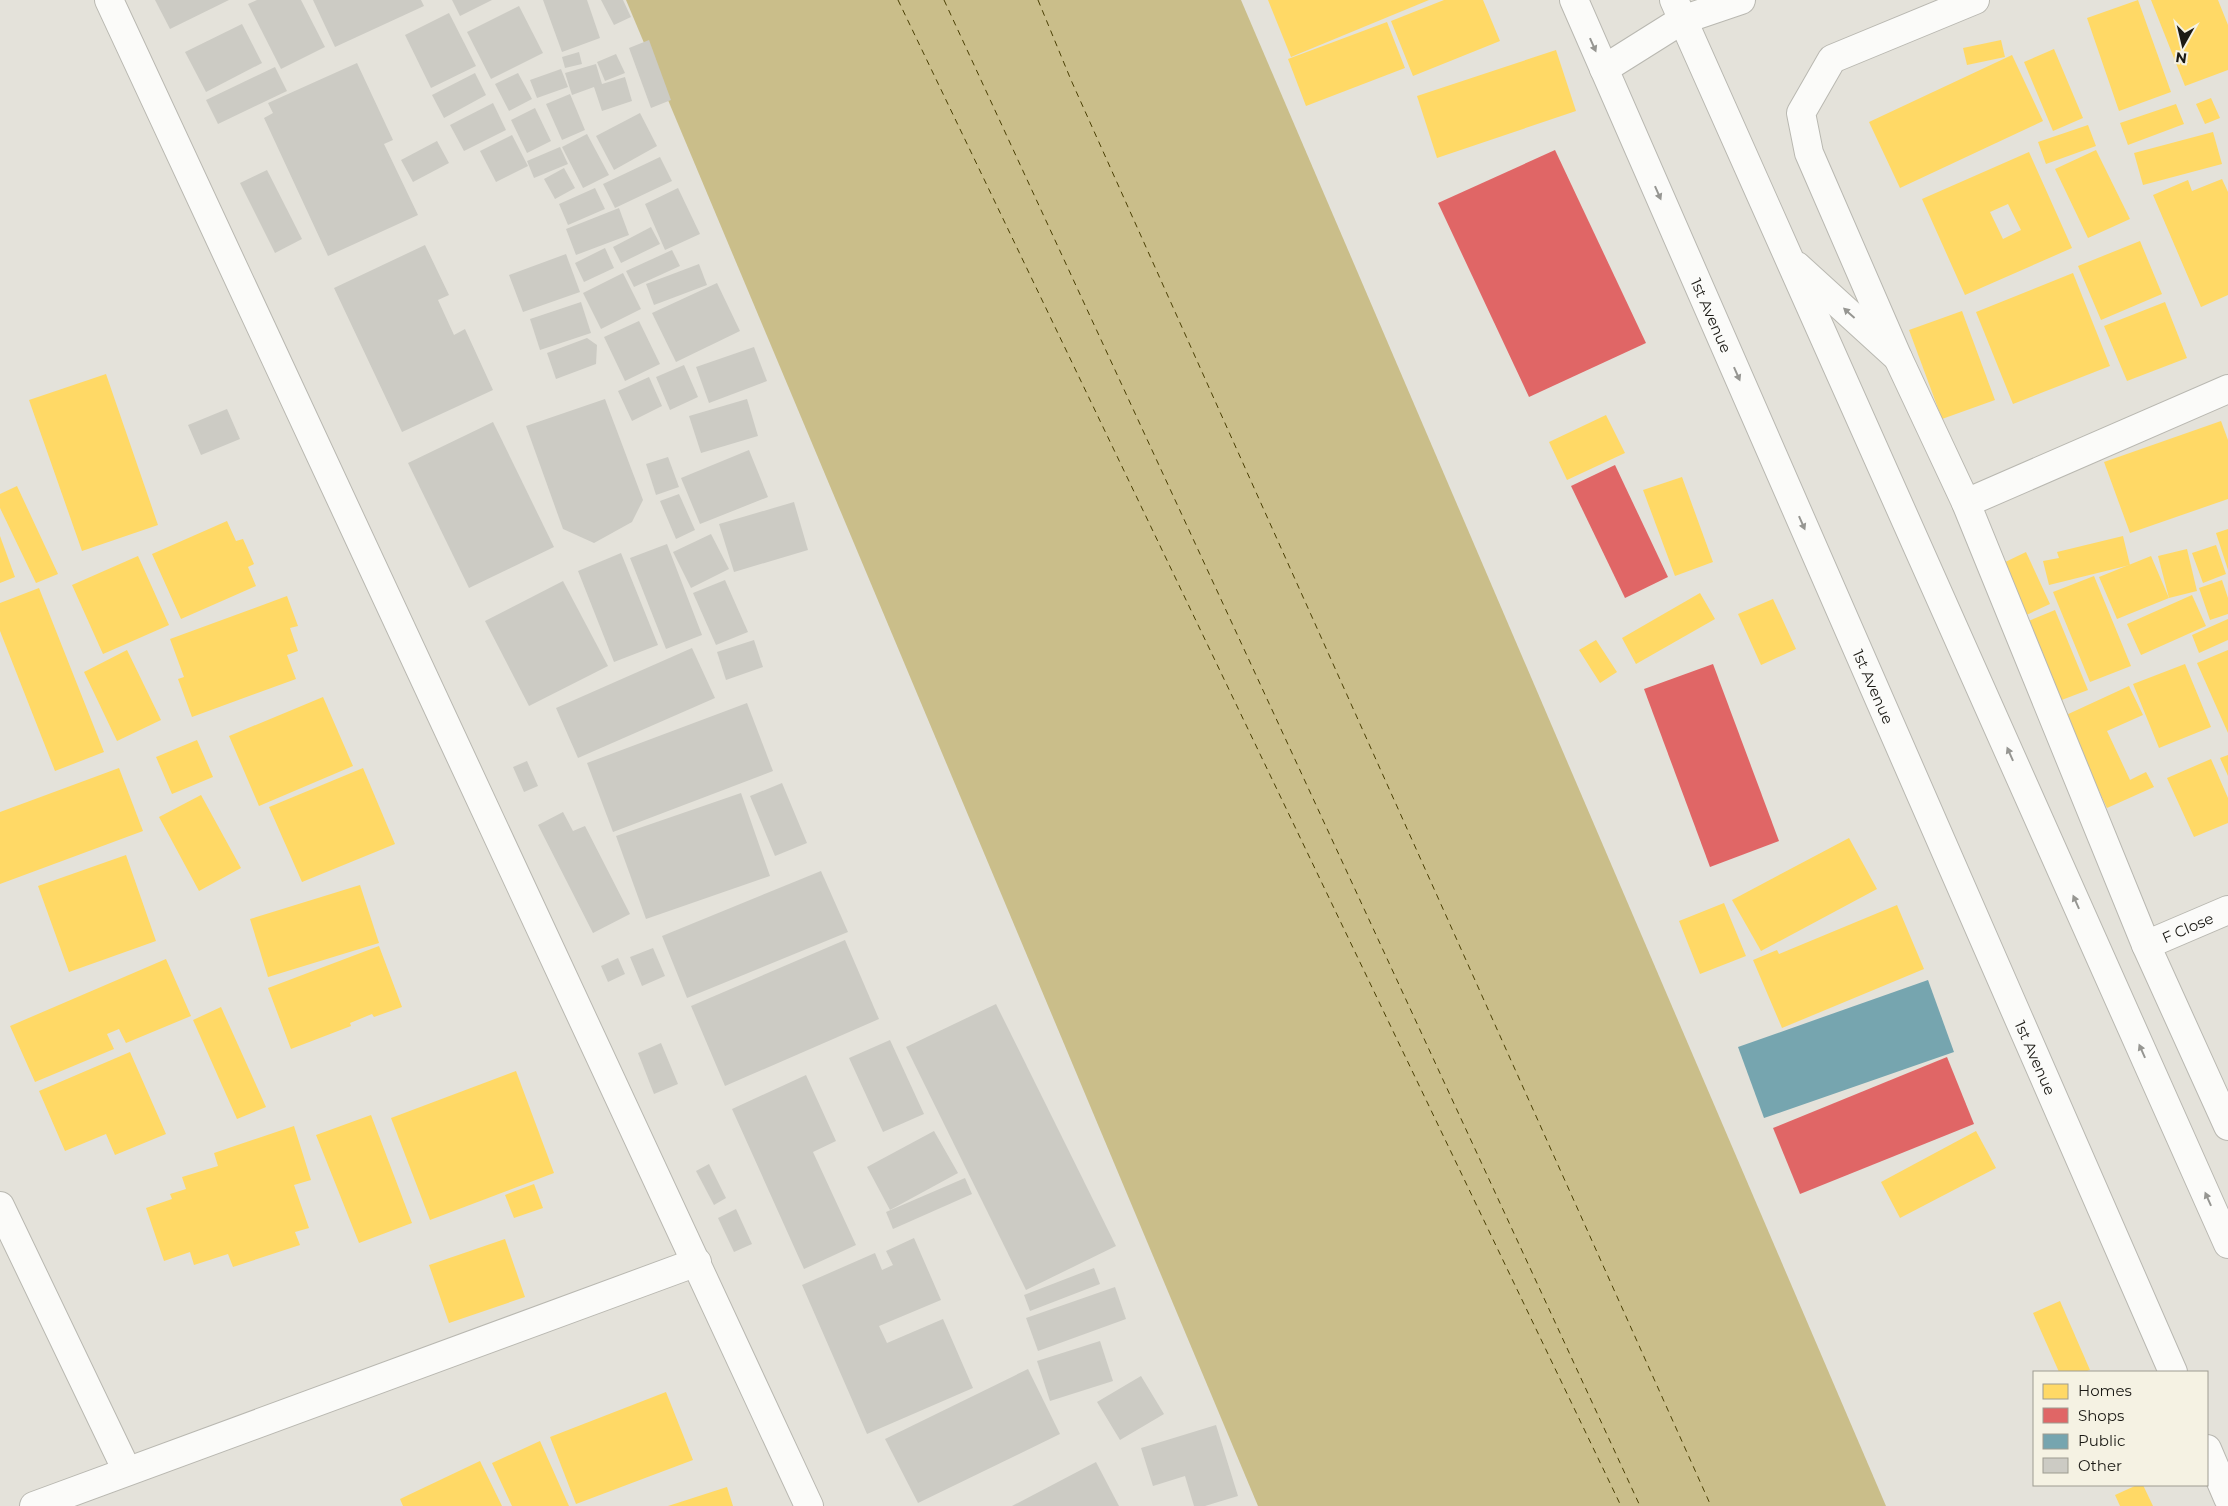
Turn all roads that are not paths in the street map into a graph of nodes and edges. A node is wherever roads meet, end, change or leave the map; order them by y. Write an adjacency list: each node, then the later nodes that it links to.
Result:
1 (110, 0): 16 (street)
2 (1574, 0): 6 (street, 1st Avenue, one-way to 6)
3 (1741, 0): 5 (street)
4 (1975, 0): 8 (street)
5 (1678, 10): 6 (street); 7 (street)
6 (1604, 69): 17 (street, 1st Avenue, one-way to 17)
7 (1788, 258): 8 (street, one-way to 7); 15 (street, one-way to 7)
8 (1898, 358): 10 (street)
9 (2228, 389): 10 (street)
10 (1966, 503): 12 (street)
11 (2228, 910): 12 (street, F Close)
12 (2146, 945): 13 (street)
13 (2228, 1126)
14 (0, 1206): 19 (street)
15 (2228, 1244)
16 (697, 1262): 19 (street); 22 (street)
17 (2173, 1371)
18 (2208, 1451): 20 (street)
19 (127, 1472): 21 (street)
20 (2228, 1498)
21 (34, 1506)
22 (809, 1506)

